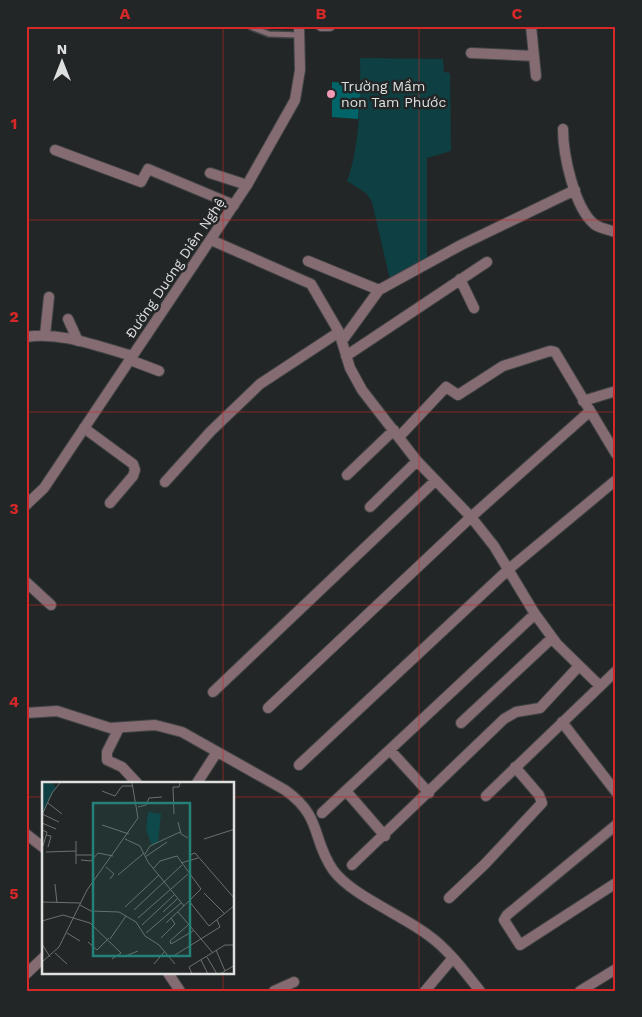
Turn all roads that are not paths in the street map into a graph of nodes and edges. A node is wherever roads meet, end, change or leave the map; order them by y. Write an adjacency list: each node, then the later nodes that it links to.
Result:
1 (321, 26): 2 (street)
2 (330, 26)
3 (531, 26): 7 (street)
4 (251, 27): 5 (lane)
5 (299, 31): 12 (street, Đường Duơng Diên Nghệ)
6 (471, 53): 7 (street)
7 (534, 56): 8 (street)
8 (536, 76)
9 (562, 129): 13 (street)
10 (55, 150): 14 (street)
11 (210, 173): 12 (street)
12 (247, 185): 14 (street, Đường Duơng Diên Nghệ)
13 (575, 190): 15 (street); 20 (street)
14 (234, 205): 16 (street, Đường Duơng Diên Nghệ)
15 (616, 232)
16 (211, 240): 26 (street); 29 (street, Đường Duơng Diên Nghệ)
17 (308, 261): 20 (street)
18 (487, 262): 19 (street)
19 (460, 279): 22 (street); 28 (street)
20 (379, 290): 26 (street)
21 (49, 297): 24 (street)
22 (474, 308)
23 (68, 319): 27 (street)
24 (45, 335): 25 (street); 27 (street)
25 (26, 336)
26 (340, 337): 28 (street); 41 (street)
27 (78, 341): 29 (street)
28 (346, 356): 35 (street)
29 (131, 358): 30 (street); 34 (street, Đường Duơng Diên Nghệ)
30 (159, 371)
31 (616, 391): 32 (street)
32 (583, 401): 33 (street); 35 (street)
33 (589, 412): 36 (street); 45 (street)
34 (84, 428): 42 (street); 43 (street, Đường Duơng Diên Nghệ)
35 (396, 434): 37 (street); 38 (street)
36 (616, 454)
37 (417, 461): 39 (street); 44 (street)
38 (347, 475)
39 (435, 480): 45 (street); 54 (street)
40 (616, 480): 46 (street)
41 (165, 482)
42 (110, 503)
43 (26, 505)
44 (370, 507)
45 (471, 517): 46 (street); 55 (street)
46 (509, 570): 49 (street); 62 (street)
47 (26, 582): 48 (street)
48 (51, 604)
49 (535, 614): 50 (street); 60 (street)
50 (552, 638): 51 (street); 58 (street)
51 (579, 666): 53 (street); 68 (street)
52 (616, 671): 53 (street)
53 (600, 686): 57 (street)
54 (213, 692)
55 (268, 708)
56 (26, 712): 59 (street)
57 (562, 722): 63 (street); 67 (street)
58 (461, 723)
59 (119, 728): 61 (street); 64 (street)
60 (390, 750): 66 (street); 68 (street)
61 (217, 752): 65 (street); 79 (street)
62 (299, 765)
63 (515, 767): 69 (street); 77 (street)
64 (136, 782)
65 (198, 782)
66 (346, 791): 70 (street); 73 (street)
67 (616, 792)
68 (429, 793): 73 (street)
69 (486, 796)
70 (322, 814)
71 (616, 825): 76 (street)
72 (26, 834): 74 (street)
73 (385, 836): 75 (street)
74 (42, 846)
75 (352, 865)
76 (616, 883)
77 (448, 898)
78 (42, 959): 81 (street)
79 (452, 959): 84 (street); 87 (street)
80 (616, 969): 88 (street)
81 (26, 974)
82 (169, 974): 85 (street)
83 (294, 982): 86 (street)
84 (475, 989)
85 (180, 991)
86 (274, 991)
87 (426, 991)
88 (580, 991)

